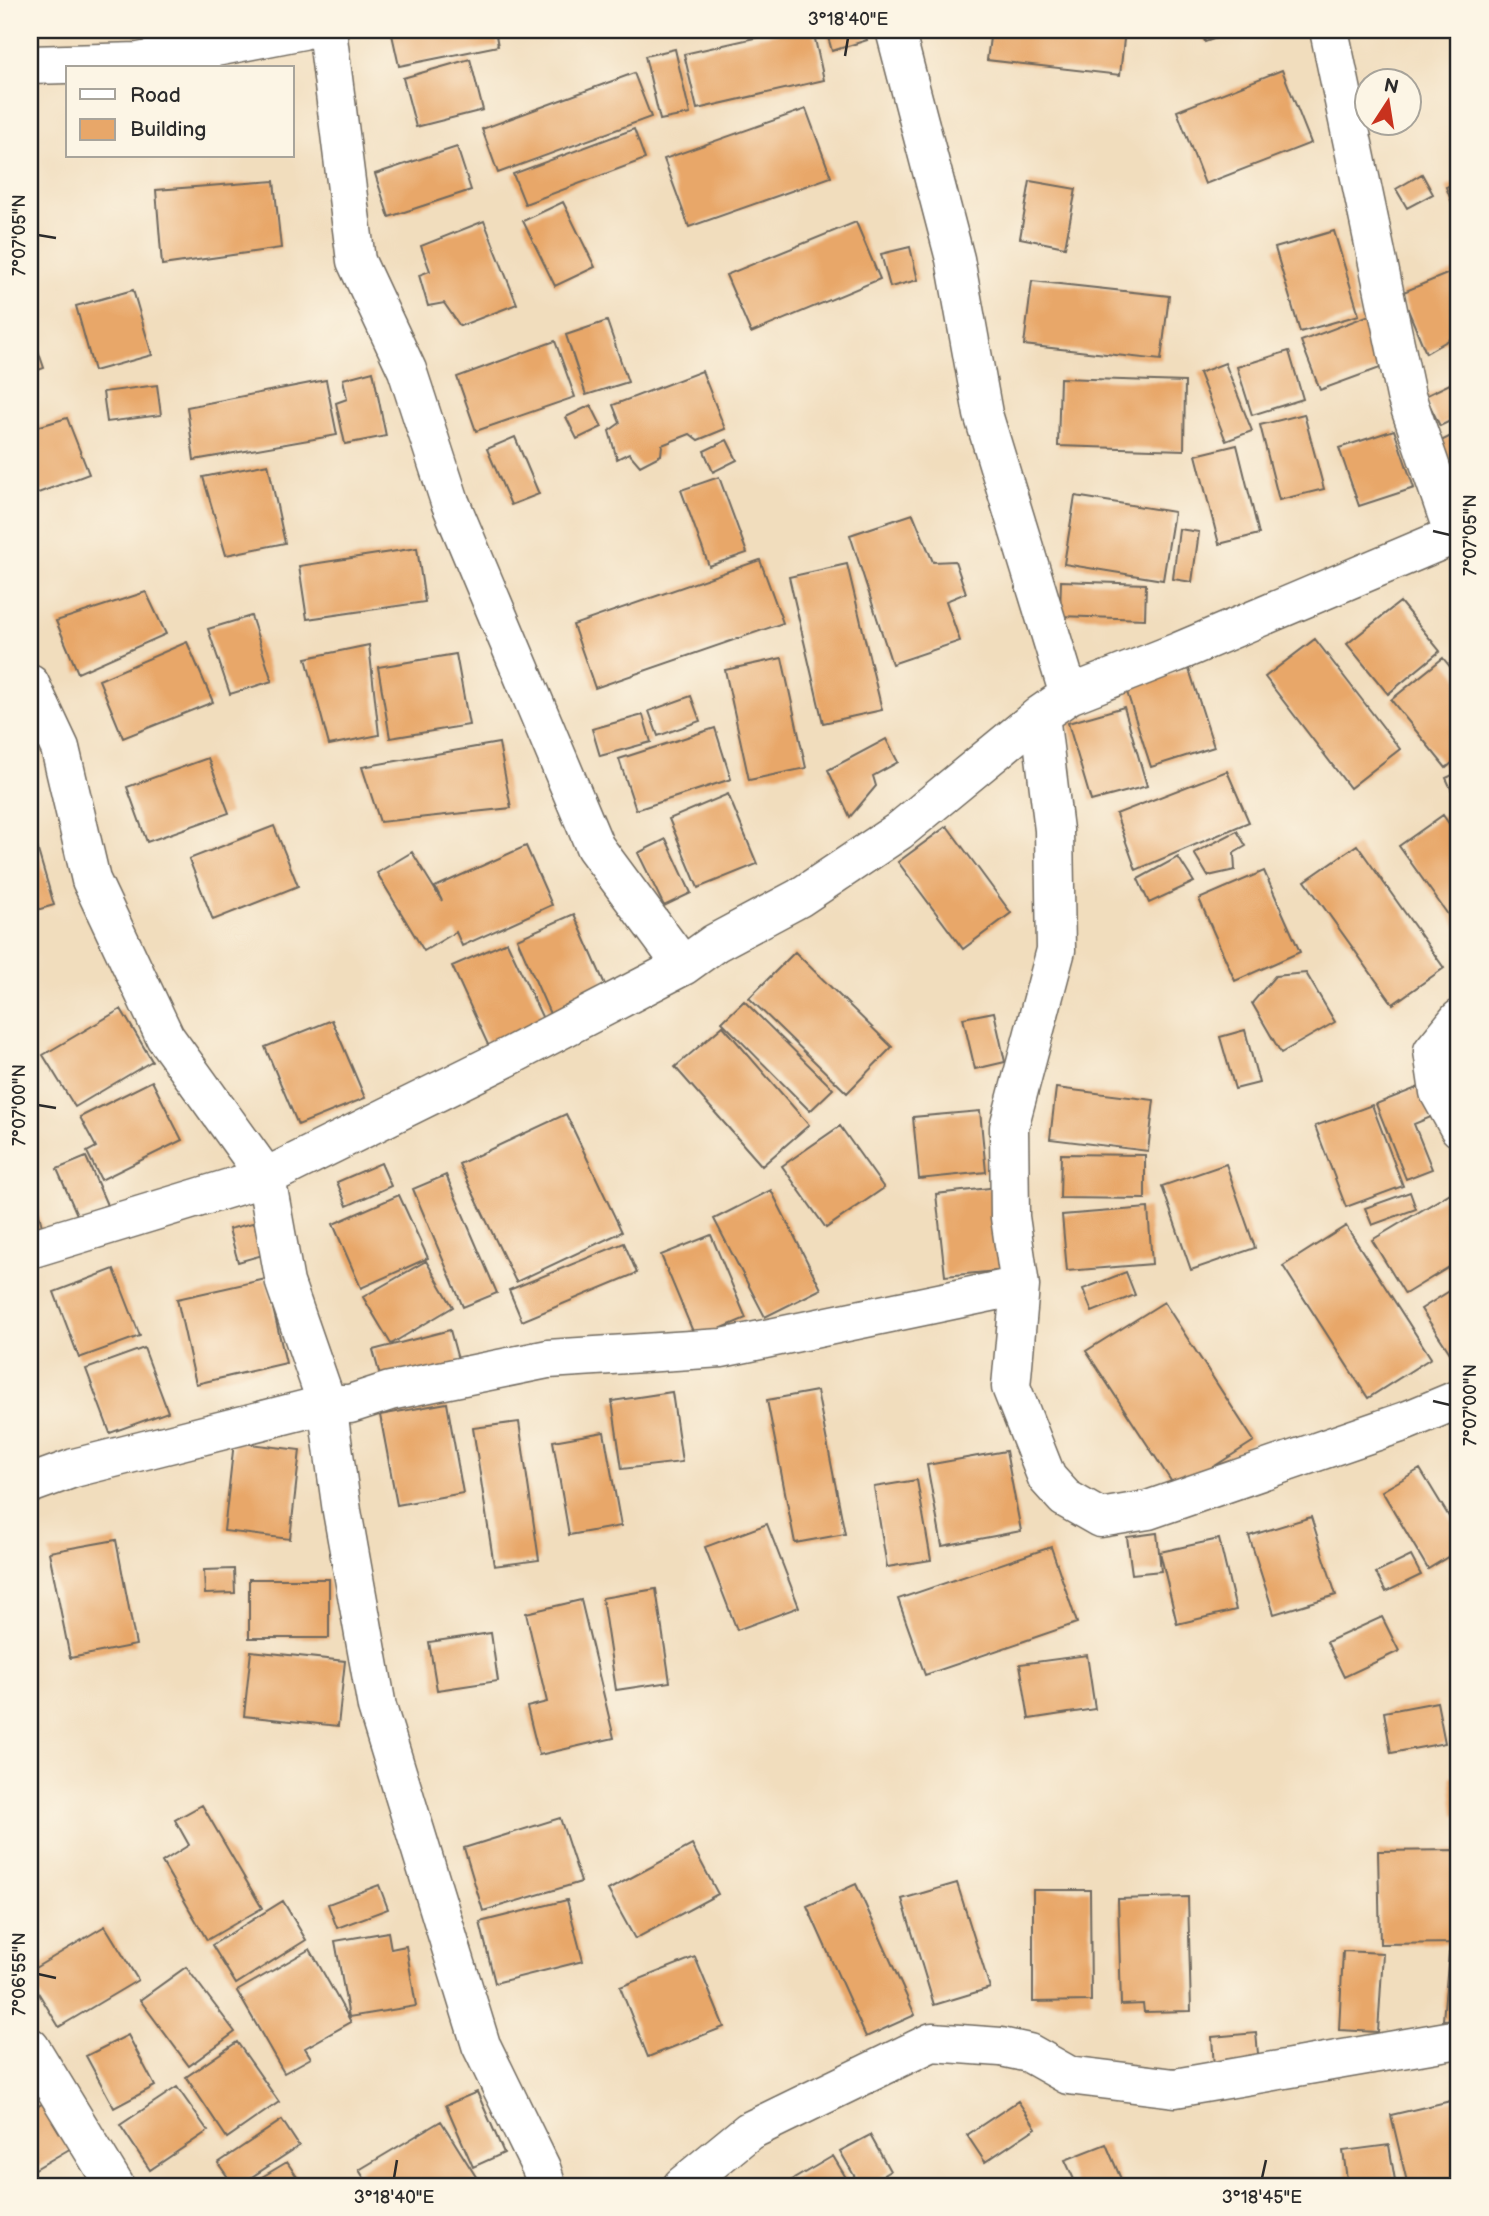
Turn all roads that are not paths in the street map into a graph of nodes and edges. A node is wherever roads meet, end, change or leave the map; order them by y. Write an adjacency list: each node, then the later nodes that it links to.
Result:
1 (303, 30): 5 (street)
2 (327, 30): 10 (street)
3 (895, 30): 8 (street)
4 (1329, 30): 6 (street)
5 (30, 65)
6 (1457, 534): 8 (street)
7 (30, 684): 9 (street)
8 (1055, 705): 10 (street); 15 (street)
9 (45, 755): 13 (street)
10 (683, 966): 13 (street)
11 (1459, 1019): 12 (street)
12 (1459, 1128)
13 (266, 1177): 14 (street); 17 (street)
14 (30, 1250)
15 (1020, 1286): 16 (street); 17 (street)
16 (1459, 1399)
17 (327, 1404): 18 (street); 21 (street)
18 (30, 1484)
19 (1459, 2039): 23 (street)
20 (30, 2047): 22 (street)
21 (534, 2180)
22 (115, 2186)
23 (682, 2186)

